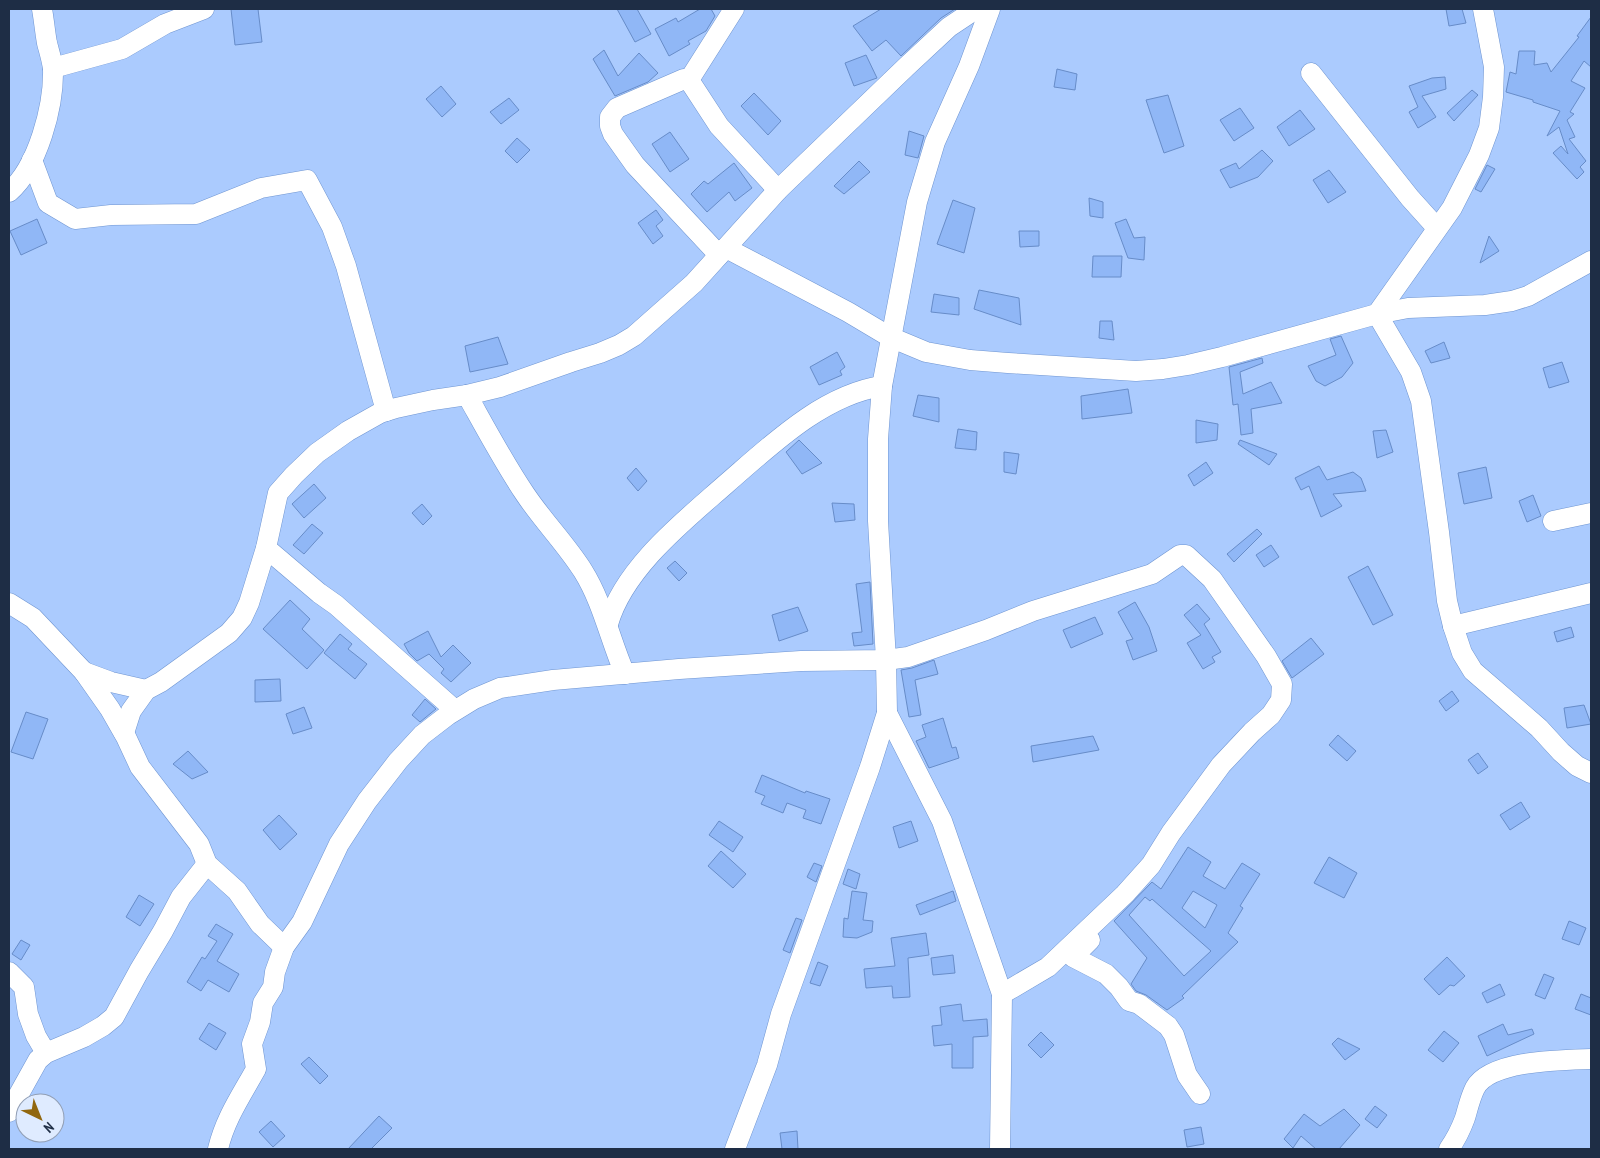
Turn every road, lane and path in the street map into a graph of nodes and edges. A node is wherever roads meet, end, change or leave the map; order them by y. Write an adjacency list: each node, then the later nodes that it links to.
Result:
1 (42, 9): 7 (street)
2 (204, 9): 7 (street)
3 (734, 9): 9 (street)
4 (976, 9): 11 (street)
5 (990, 9): 17 (street)
6 (1483, 9): 13 (street)
7 (53, 68): 10 (street)
8 (1311, 73): 13 (street)
9 (689, 80): 11 (street); 14 (street)
10 (32, 160): 12 (street); 20 (street)
11 (778, 190): 14 (street)
12 (9, 192)
13 (1437, 228): 16 (street)
14 (722, 251): 17 (street); 19 (street)
15 (1591, 261): 16 (street)
16 (1377, 314): 17 (street); 27 (street)
17 (890, 336): 18 (street)
18 (882, 386): 26 (street); 28 (street)
19 (467, 395): 20 (street); 26 (street)
20 (386, 411): 23 (street)
21 (1591, 512): 22 (street)
22 (1553, 521)
23 (266, 548): 31 (street); 32 (street)
24 (1591, 593): 27 (street)
25 (9, 603): 29 (street)
26 (608, 624): 30 (street)
27 (1453, 626): 35 (street)
28 (886, 660): 30 (street); 33 (street); 37 (street)
29 (84, 672): 31 (street); 34 (street)
30 (625, 674): 32 (street)
31 (146, 690): 34 (street)
32 (455, 710): 38 (street)
33 (888, 713): 40 (street); 46 (street)
34 (124, 733): 36 (street)
35 (1591, 773)
36 (207, 864): 38 (street); 41 (street)
37 (1092, 926): 40 (street); 43 (street)
38 (284, 947): 45 (street)
39 (9, 972): 41 (street)
40 (1002, 994): 47 (street)
41 (46, 1053): 44 (street)
42 (1591, 1059): 48 (street)
43 (1200, 1094)
44 (9, 1112)
45 (218, 1149)
46 (735, 1149)
47 (1000, 1149)
48 (1450, 1149)

